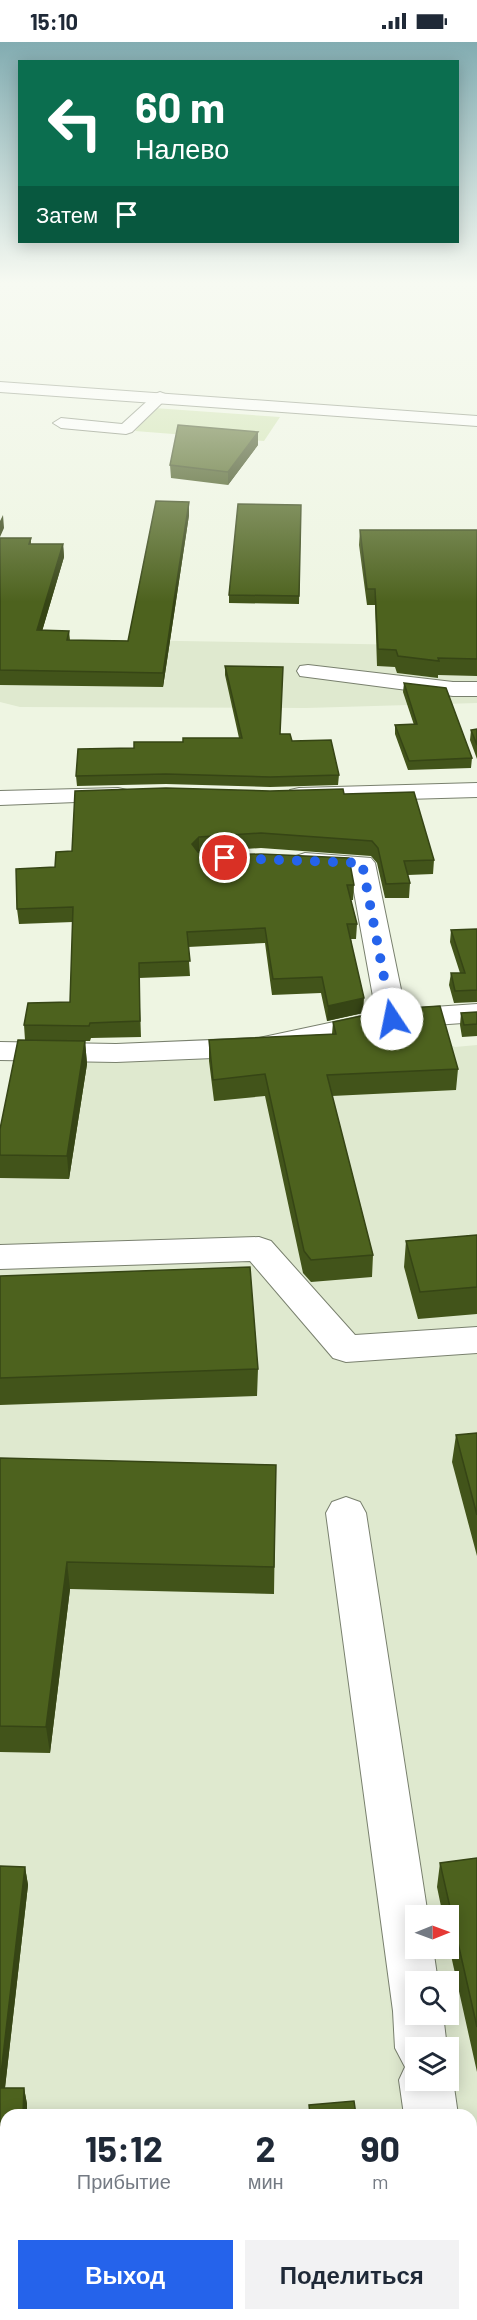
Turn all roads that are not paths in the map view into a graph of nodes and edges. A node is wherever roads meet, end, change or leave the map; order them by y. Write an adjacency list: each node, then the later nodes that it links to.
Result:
1 (57, 389): 3 (main road)
2 (64, 389): 4 (main road)
3 (160, 397): 5 (main road); 6 (main road)
4 (477, 417)
5 (477, 421)
6 (61, 423)
7 (308, 671): 8 (main road)
8 (477, 688)
9 (477, 790): 11 (main road)
10 (143, 794): 12 (main road)
11 (282, 795)
12 (0, 798)
13 (282, 860): 15 (main road)
14 (477, 1013): 15 (main road)
15 (392, 1019): 16 (main road)
16 (0, 1052)
17 (0, 1257): 18 (main road)
18 (477, 1340)
19 (346, 1513): 20 (main road)
20 (411, 1971)
21 (428, 2091): 22 (main road)
22 (430, 2109)

